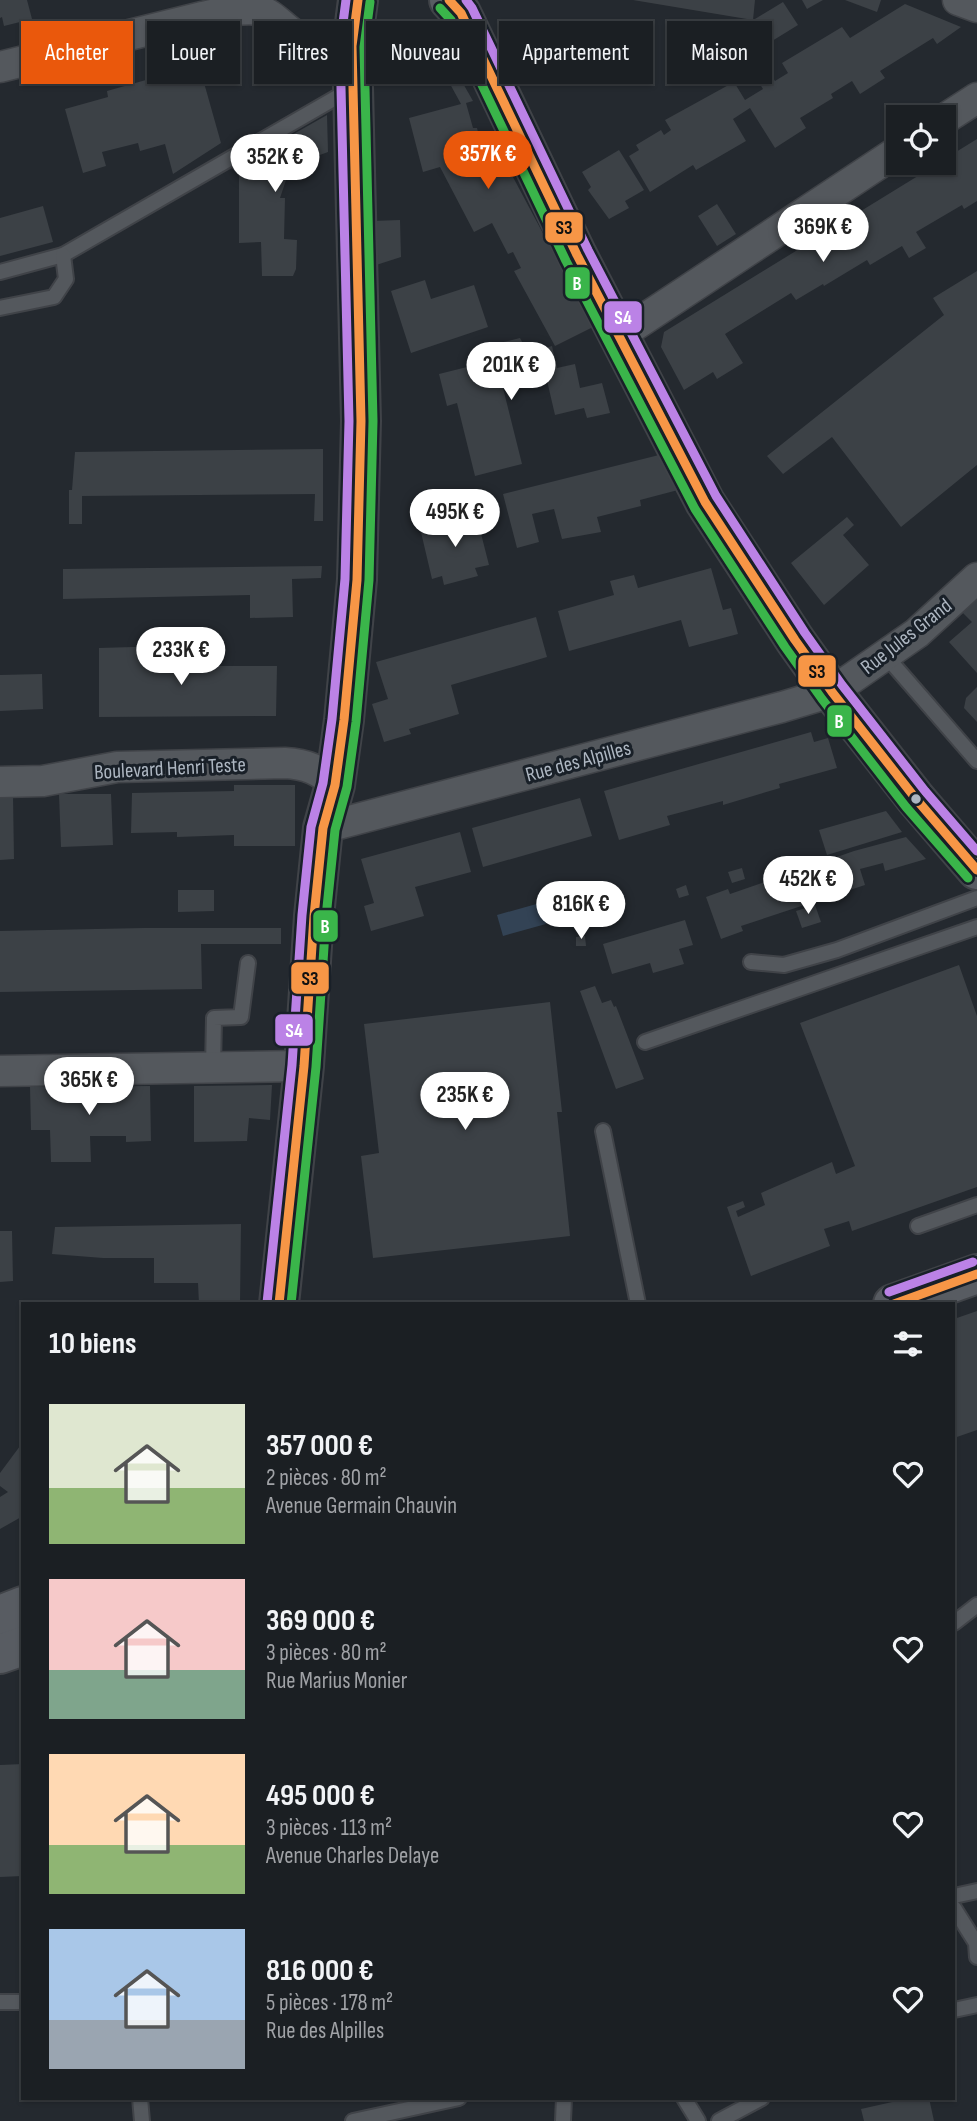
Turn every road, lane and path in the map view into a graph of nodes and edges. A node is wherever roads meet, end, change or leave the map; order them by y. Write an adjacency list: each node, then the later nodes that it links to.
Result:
1 (449, 0): 15 (street)
2 (958, 0): 4 (street)
3 (360, 3): 6 (street)
4 (977, 7)
5 (278, 21): 7 (street)
6 (352, 46): 8 (street)
7 (0, 67)
8 (353, 88): 12 (lane); 21 (street)
9 (977, 98): 10 (street)
10 (956, 112)
11 (886, 159): 15 (street)
12 (63, 255): 13 (lane); 14 (lane)
13 (0, 272)
14 (0, 308)
15 (620, 335): 18 (street)
16 (977, 578): 17 (street, Rue Jules Grand)
17 (885, 655): 18 (street, Rue Jules Grand); 19 (lane)
18 (832, 692): 22 (street, Rue des Alpilles); 23 (street)
19 (977, 761)
20 (0, 782): 21 (street, Boulevard Henri Teste)
21 (335, 785): 22 (street)
22 (323, 828): 29 (street)
23 (977, 870)
24 (977, 898): 26 (lane)
25 (977, 927): 28 (lane)
26 (751, 962)
27 (248, 963): 30 (lane)
28 (645, 1042)
29 (304, 1066): 30 (street); 36 (street)
30 (213, 1068): 31 (street)
31 (0, 1071)
32 (603, 1131): 37 (lane)
33 (977, 1205): 34 (lane)
34 (918, 1226)
35 (977, 1274): 38 (street)
36 (279, 1302)
37 (638, 1302)
38 (899, 1302)
39 (977, 1605): 42 (lane)
40 (21, 1607): 41 (street)
41 (0, 1615)
42 (955, 1622)
43 (21, 1647): 44 (street)
44 (0, 1654)
45 (977, 1891): 46 (lane)
46 (955, 1896)
47 (955, 1910): 48 (lane)
48 (977, 1957)
49 (21, 2002): 50 (lane)
50 (0, 2003)
51 (977, 2005): 52 (lane)
52 (955, 2010)
53 (140, 2100): 59 (lane)
54 (449, 2100): 60 (lane)
55 (564, 2100): 61 (lane)
56 (685, 2100): 62 (lane)
57 (758, 2100): 58 (lane)
58 (722, 2120)
59 (142, 2121)
60 (353, 2121)
61 (563, 2121)
62 (698, 2121)

